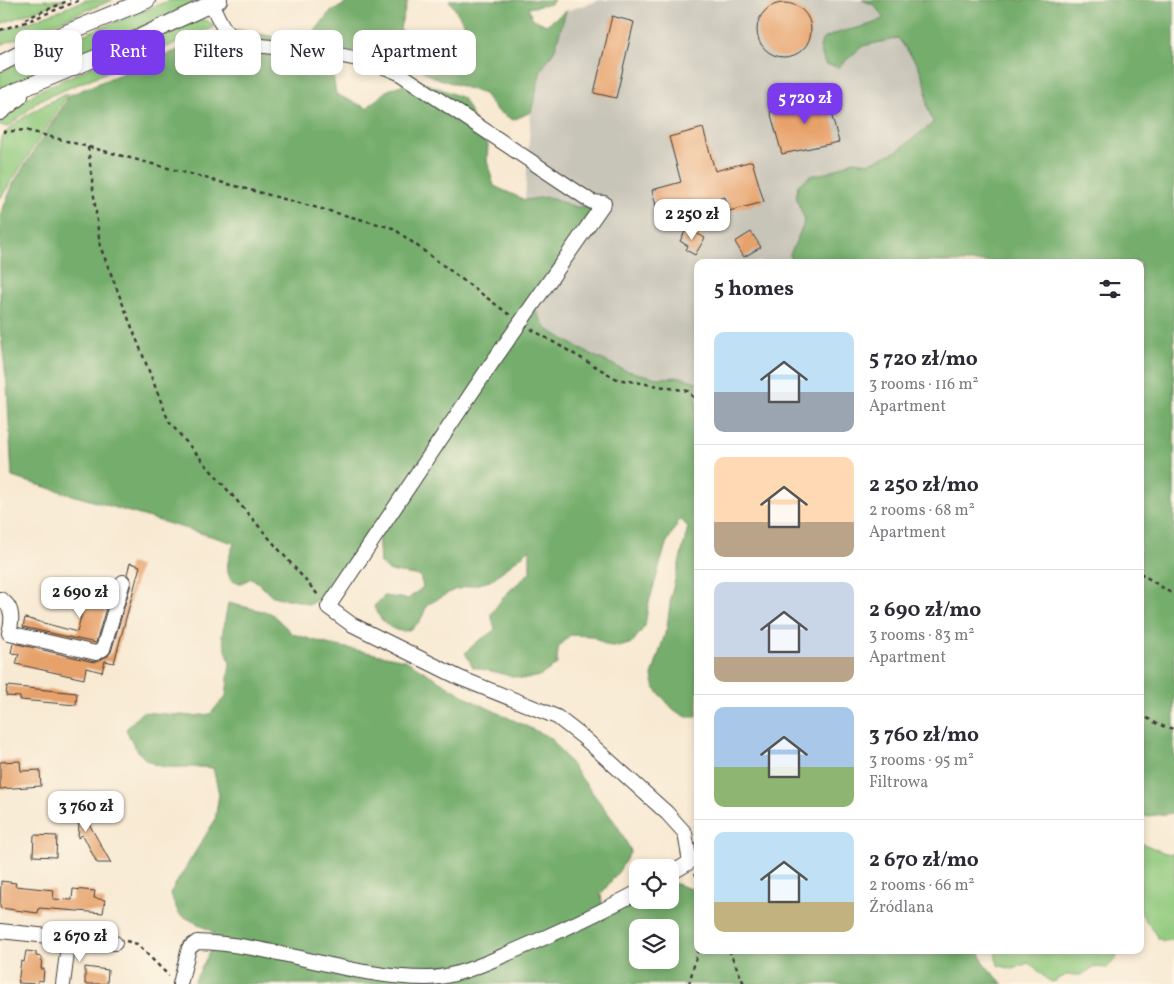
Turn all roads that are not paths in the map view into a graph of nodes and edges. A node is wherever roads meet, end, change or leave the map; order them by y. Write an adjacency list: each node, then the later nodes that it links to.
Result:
1 (147, 0): 3 (main road)
2 (214, 1): 8 (main road); 13 (street)
3 (73, 30)
4 (15, 48): 5 (main road)
5 (0, 51)
6 (15, 56): 7 (main road)
7 (0, 64)
8 (45, 80): 9 (main road); 10 (main road)
9 (0, 98)
10 (0, 112)
11 (123, 582): 12 (street)
12 (0, 598)
13 (679, 869)
14 (629, 897): 18 (street)
15 (0, 931): 16 (street)
16 (69, 938): 17 (street); 19 (street)
17 (115, 943)
18 (175, 981)
19 (63, 984)

